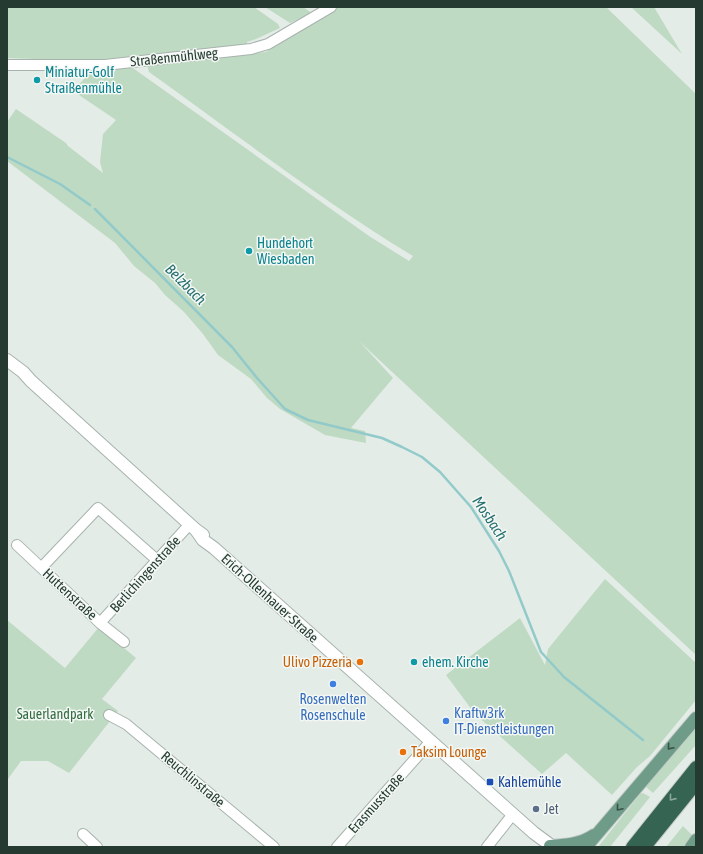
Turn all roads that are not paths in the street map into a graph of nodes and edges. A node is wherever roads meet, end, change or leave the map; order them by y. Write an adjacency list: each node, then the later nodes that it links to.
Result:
1 (331, 7): 2 (street, Straßenmühlweg)
2 (7, 65)
3 (7, 360): 4 (street, Erich-Ollenhauer-Straße)
4 (193, 527): 6 (street, Berlichingenstraße); 12 (street, Erich-Ollenhauer-Straße)
5 (17, 545): 7 (street, Huttenstraße)
6 (157, 560): 7 (street); 8 (street, Berlichingenstraße)
7 (42, 567): 8 (street, Huttenstraße)
8 (100, 623): 9 (street, Huttenstraße)
9 (124, 642)
10 (109, 716): 21 (street, Reuchlinstraße)
11 (696, 718): 16 (main road, one-way to 16)
12 (431, 741): 15 (street, Erich-Ollenhauer-Straße); 22 (street, Erasmusstraße)
13 (696, 767): 25 (highway, one-way to 25)
14 (696, 784): 26 (highway)
15 (513, 814): 19 (street, Erich-Ollenhauer-Straße); 23 (street)
16 (602, 829): 19 (main road); 24 (main road)
17 (83, 834): 20 (street)
18 (696, 840): 27 (main road)
19 (548, 845)
20 (97, 847)
21 (274, 847)
22 (337, 847)
23 (487, 847)
24 (586, 847)
25 (632, 847)
26 (645, 847)
27 (691, 847)

